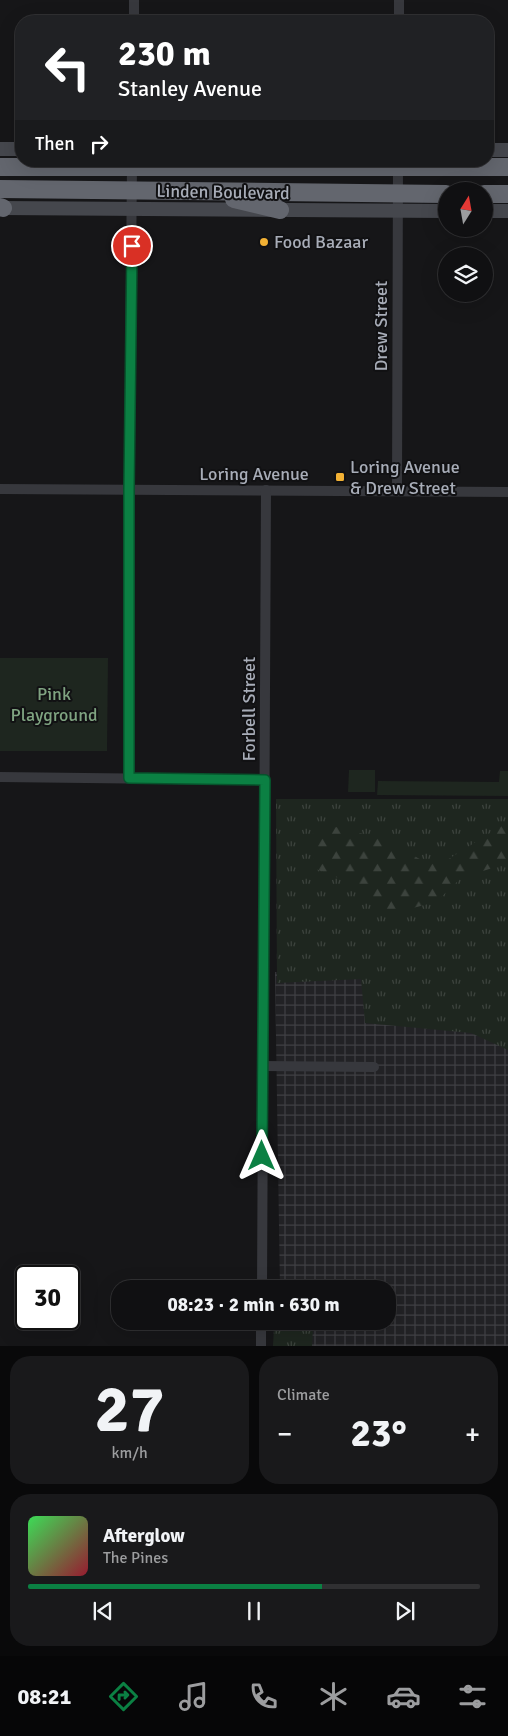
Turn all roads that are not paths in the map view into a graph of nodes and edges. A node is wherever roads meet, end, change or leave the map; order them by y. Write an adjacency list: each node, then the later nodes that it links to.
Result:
1 (134, 0): 3 (street)
2 (399, 0): 4 (street)
3 (134, 15)
4 (399, 15)
5 (0, 149): 6 (street)
6 (15, 149)
7 (494, 150): 8 (street)
8 (508, 150)
9 (494, 166): 14 (highway, Linden Boulevard)
10 (0, 167): 11 (highway, Linden Boulevard)
11 (15, 167)
12 (132, 167): 16 (street)
13 (398, 167): 21 (street, Drew Street)
14 (508, 167)
15 (0, 189): 16 (highway, Linden Boulevard)
16 (132, 190): 17 (highway, Linden Boulevard); 23 (street)
17 (202, 191): 21 (highway, Linden Boulevard); 24 (highway)
18 (493, 194): 19 (highway)
19 (508, 194)
20 (438, 196): 21 (highway, Linden Boulevard)
21 (398, 203): 24 (street, Linden Boulevard); 25 (street, Linden Boulevard); 31 (street, Drew Street)
22 (1, 208): 23 (street, Linden Boulevard)
23 (132, 209): 24 (street, Linden Boulevard); 29 (street)
24 (280, 210)
25 (438, 210)
26 (493, 211): 27 (street)
27 (508, 211)
28 (0, 489): 29 (street, Loring Avenue)
29 (129, 490): 30 (street, Loring Avenue); 34 (street)
30 (266, 490): 31 (street, Loring Avenue); 35 (street, Forbell Street)
31 (397, 491): 32 (street, Loring Avenue)
32 (508, 492)
33 (0, 777): 34 (street)
34 (129, 778): 35 (street)
35 (265, 780): 36 (street, Forbell Street)
36 (263, 1066): 37 (street); 38 (street, Forbell Street)
37 (374, 1066)
38 (262, 1280)
39 (262, 1330): 40 (street)
40 (261, 1346)

